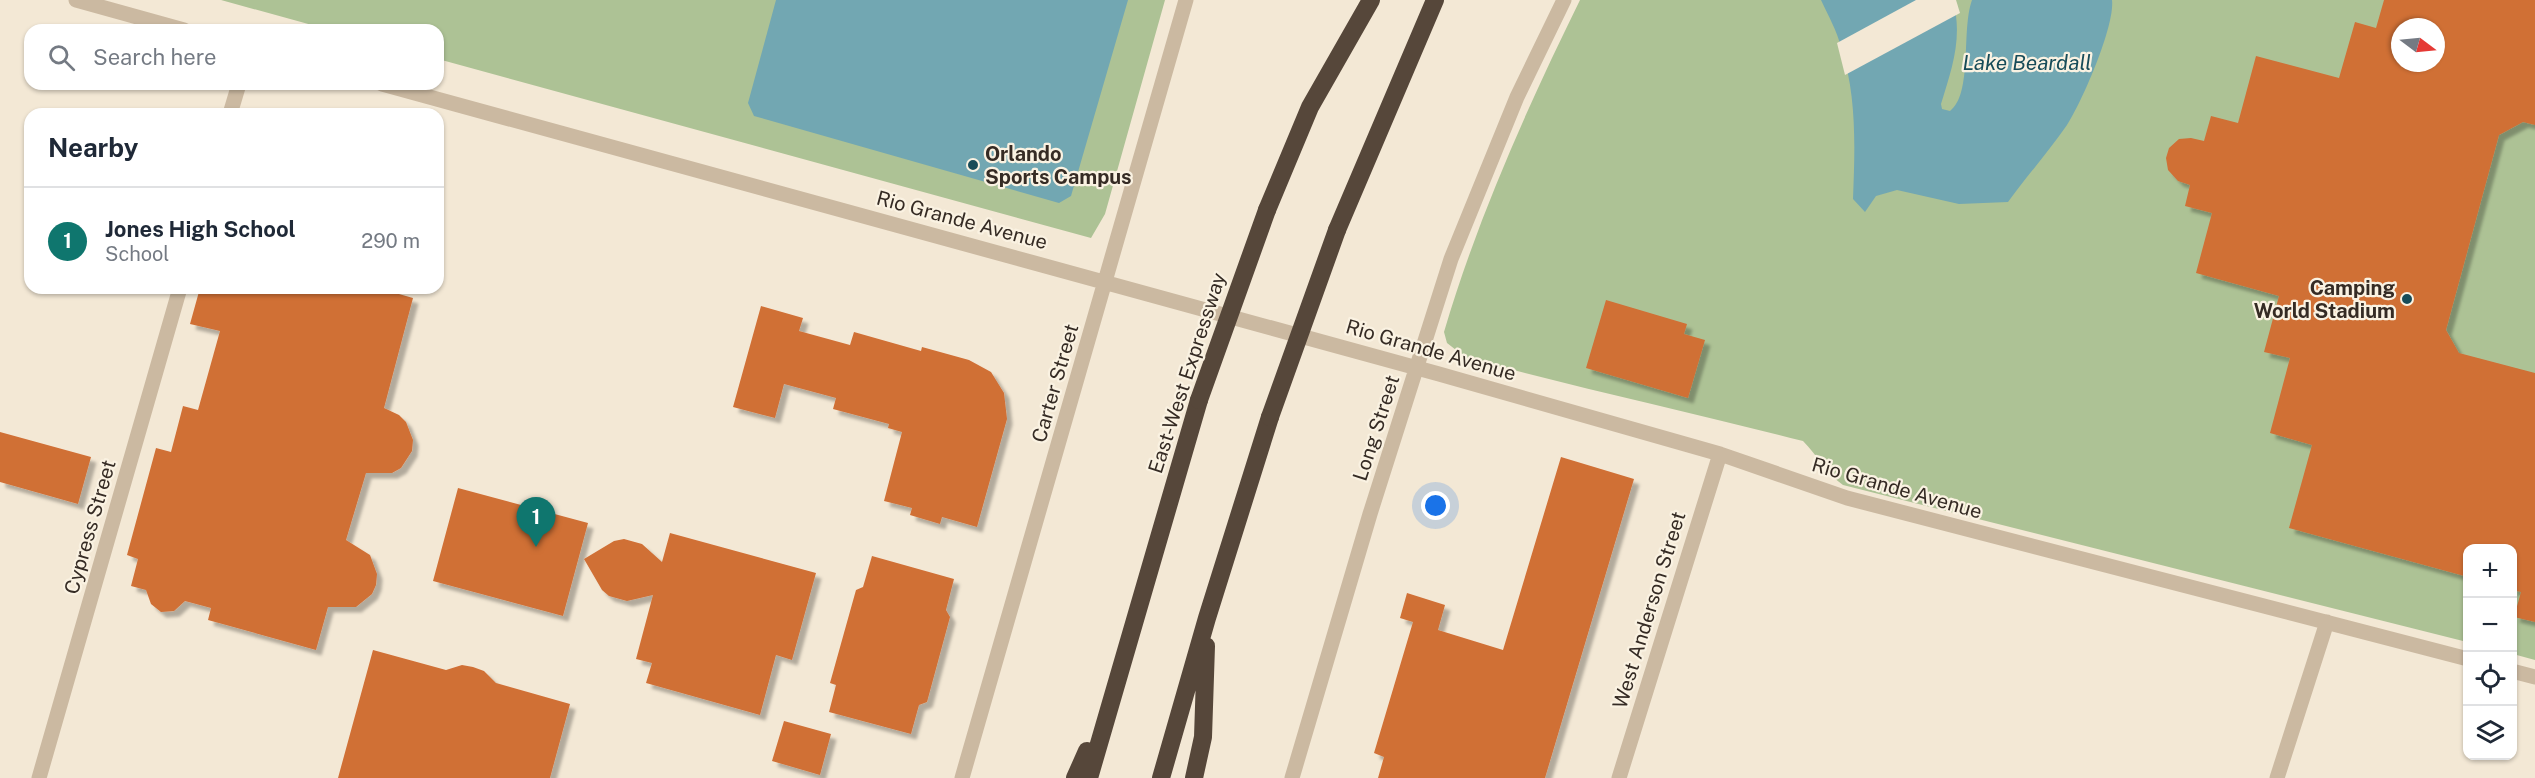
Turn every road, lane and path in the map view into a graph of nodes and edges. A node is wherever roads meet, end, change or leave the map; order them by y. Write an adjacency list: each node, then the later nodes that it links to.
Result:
1 (76, 0): 6 (street)
2 (1186, 0): 10 (street, Carter Street)
3 (1371, 0): 19 (highway, East-West Expressway, bridge)
4 (1435, 0): 14 (highway, bridge)
5 (1564, 0): 12 (street, Long Street)
6 (162, 24)
7 (237, 90): 9 (street)
8 (404, 90): 10 (street, Rio Grande Avenue)
9 (232, 108)
10 (1107, 281): 12 (street, Rio Grande Avenue); 21 (street, Carter Street)
11 (178, 294): 20 (street, Cypress Street)
12 (1417, 368): 13 (street, Rio Grande Avenue); 26 (street, Long Street)
13 (1720, 454): 15 (street, Rio Grande Avenue); 27 (street, West Anderson Street)
14 (1207, 618): 24 (highway); 25 (highway)
15 (2327, 622): 16 (street, Rio Grande Avenue); 28 (street)
16 (2463, 658)
17 (2517, 672): 18 (street)
18 (2535, 677)
19 (1112, 694): 22 (highway); 23 (highway, East-West Expressway)
20 (39, 778)
21 (962, 778)
22 (1075, 778)
23 (1089, 778)
24 (1161, 778)
25 (1194, 778)
26 (1292, 778)
27 (1619, 778)
28 (2277, 778)

